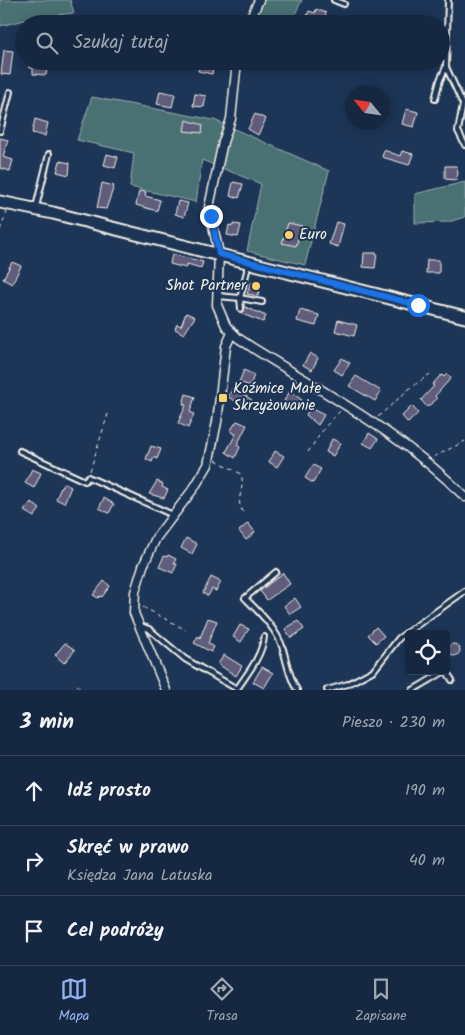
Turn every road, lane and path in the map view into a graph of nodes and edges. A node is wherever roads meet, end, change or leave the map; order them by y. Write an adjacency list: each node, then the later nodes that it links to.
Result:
1 (259, 0): 5 (street)
2 (334, 0): 4 (lane)
3 (448, 0): 6 (lane)
4 (344, 4)
5 (252, 15)
6 (448, 15)
7 (236, 70): 18 (street)
8 (445, 70): 11 (lane)
9 (447, 70): 13 (lane)
10 (10, 92): 12 (lane)
11 (436, 99)
12 (0, 131)
13 (465, 146)
14 (49, 154): 16 (lane)
15 (5, 203): 16 (main road); 17 (path)
16 (36, 210): 18 (main road)
17 (0, 230)
18 (219, 254): 19 (main road); 20 (street)
19 (247, 261): 21 (lane); 24 (main road)
20 (216, 295): 21 (lane); 25 (street)
21 (240, 298): 22 (lane); 23 (lane)
22 (262, 302)
23 (241, 309)
24 (465, 317)
25 (232, 332): 27 (street); 33 (street)
26 (430, 374): 29 (path)
27 (345, 406): 29 (street); 32 (path)
28 (108, 414): 35 (path)
29 (372, 423): 34 (street)
30 (465, 442): 34 (path)
31 (20, 451): 35 (lane)
32 (308, 452)
33 (211, 457): 37 (path); 38 (street)
34 (427, 461): 36 (street)
35 (88, 477): 38 (lane)
36 (465, 497)
37 (243, 512)
38 (173, 515): 41 (street)
39 (276, 572): 52 (lane)
40 (465, 591): 43 (lane)
41 (133, 604): 42 (street); 44 (path)
42 (139, 625): 45 (lane); 51 (street)
43 (414, 629): 53 (lane)
44 (186, 630)
45 (264, 637)
46 (438, 675): 54 (lane)
47 (448, 675): 48 (lane)
48 (452, 680)
49 (77, 685): 50 (path)
50 (82, 690)
51 (166, 690)
52 (297, 690)
53 (327, 690)
54 (414, 690)

